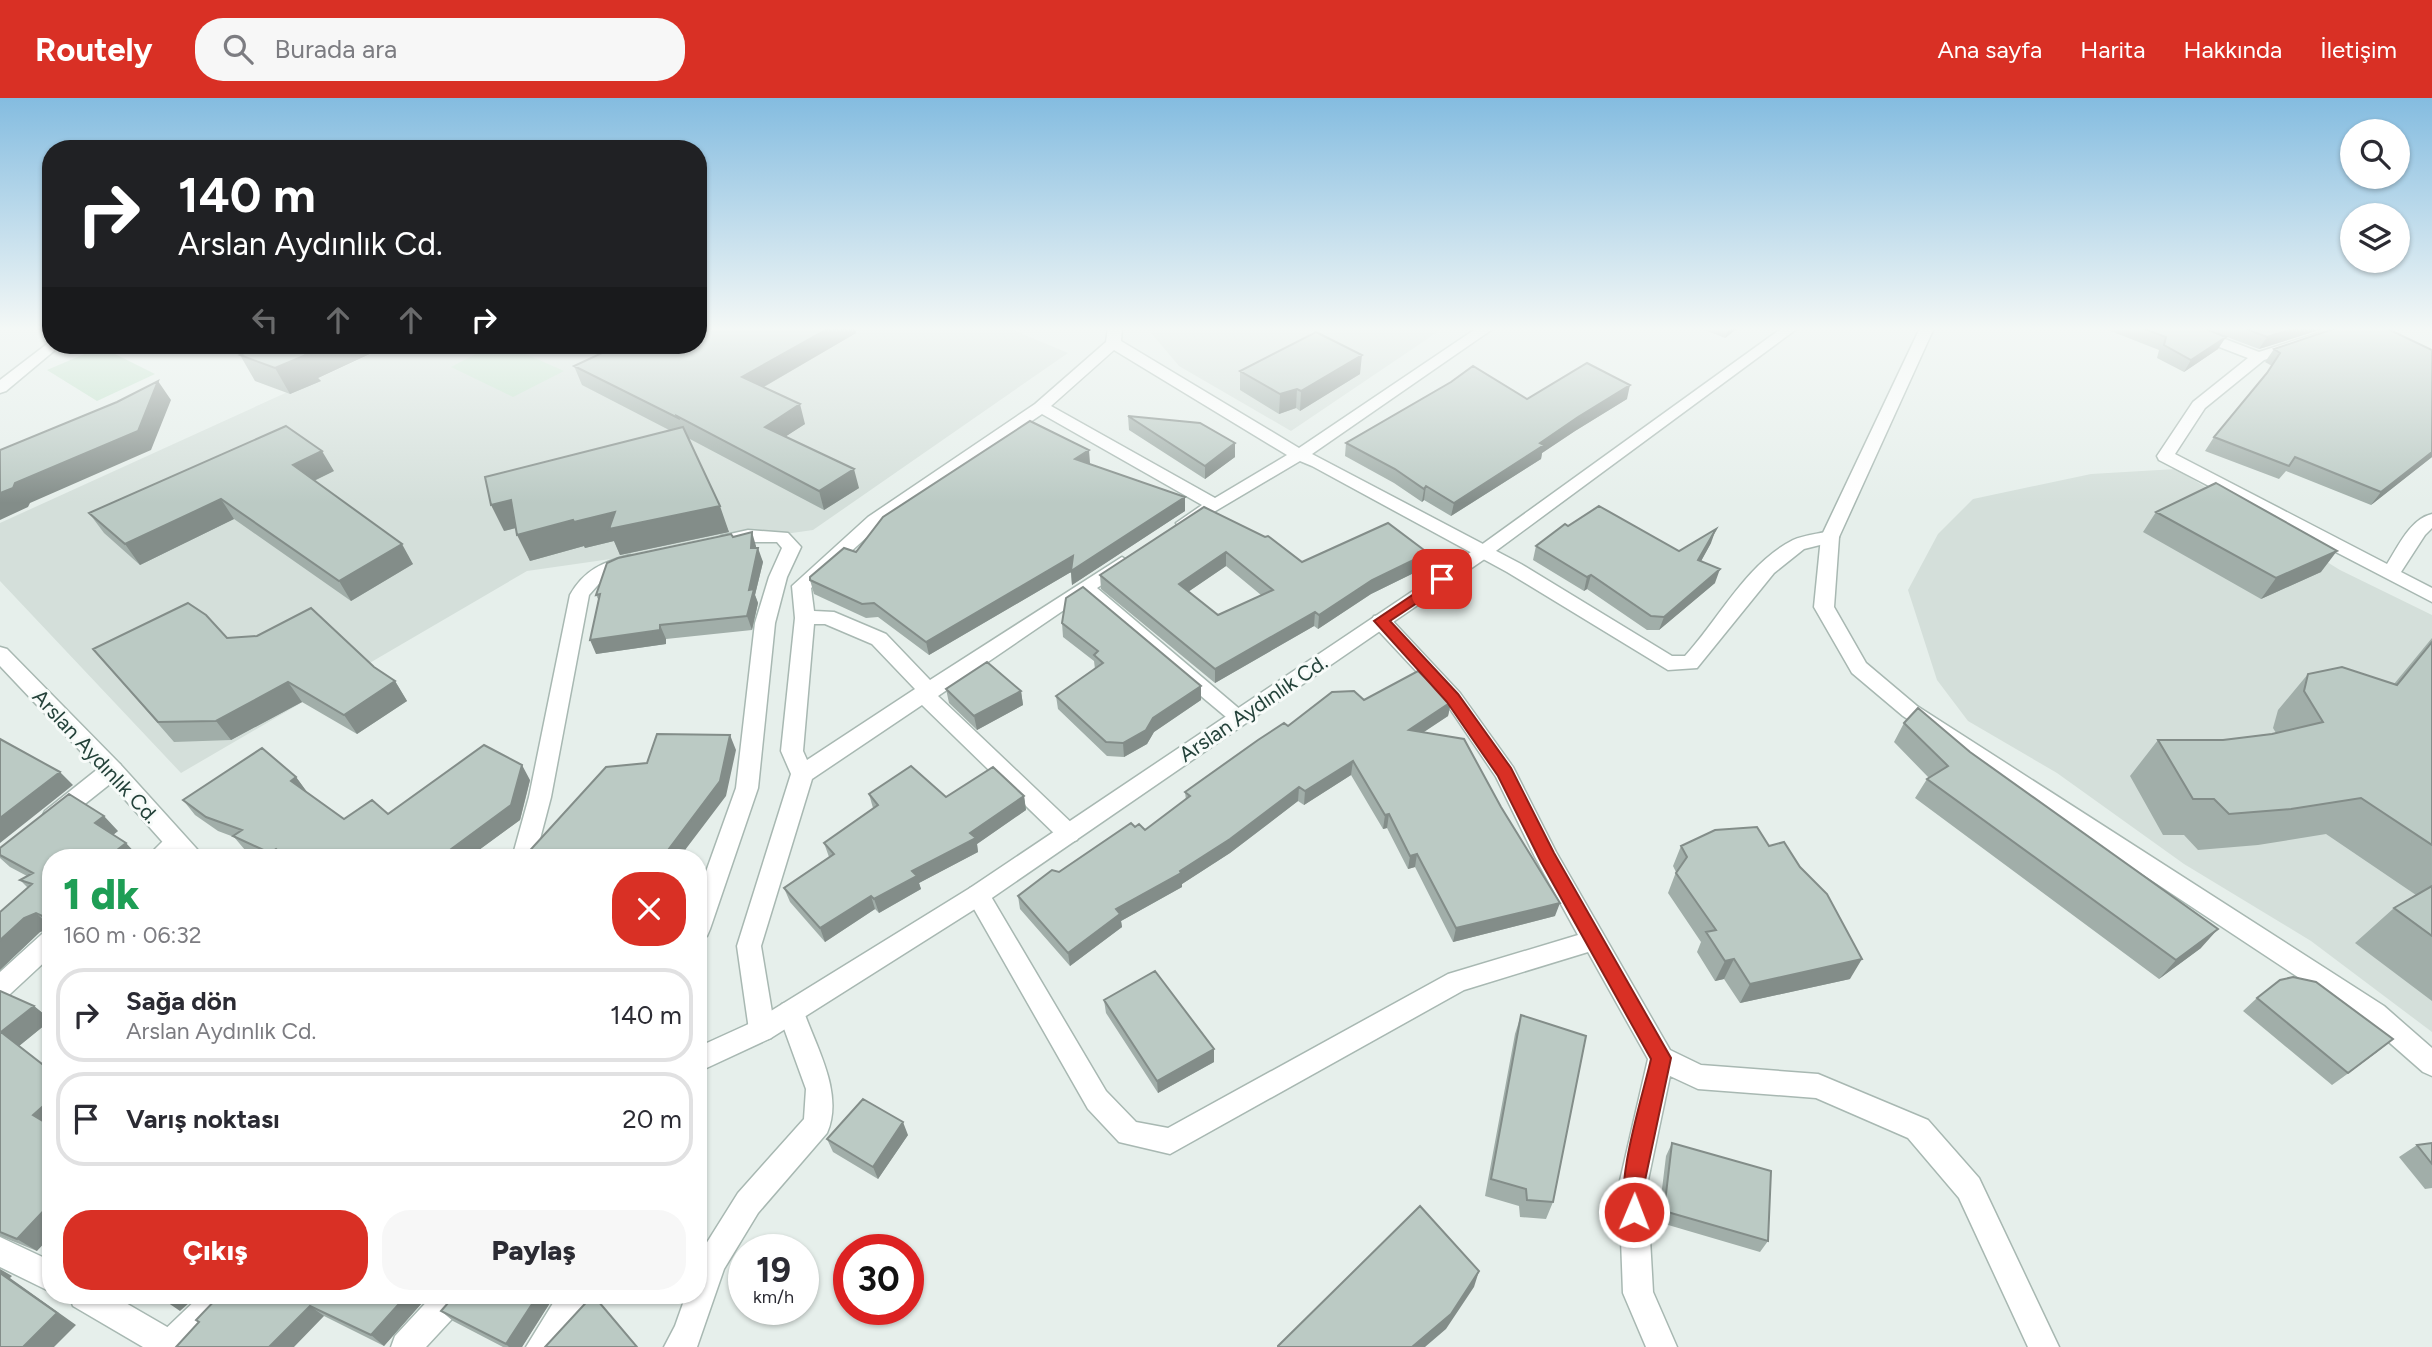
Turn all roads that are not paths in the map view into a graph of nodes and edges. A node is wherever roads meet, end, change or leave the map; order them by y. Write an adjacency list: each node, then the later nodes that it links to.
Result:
1 (1062, 386): 7 (street)
2 (1193, 386): 8 (street)
3 (1400, 386): 8 (street)
4 (1711, 386): 14 (street, Arslan Aydınlık Cd.)
5 (1900, 386): 12 (street)
6 (2222, 386): 17 (street)
7 (1041, 407): 9 (street); 20 (street)
8 (1298, 455): 9 (street); 14 (street)
9 (1213, 504): 11 (street)
10 (2432, 519): 17 (street)
11 (1170, 532)
12 (1830, 537): 14 (street); 40 (street)
13 (709, 544): 32 (street)
14 (1483, 552): 21 (street, Arslan Aydınlık Cd.)
15 (1138, 553): 18 (street)
16 (644, 558): 30 (street)
17 (2391, 572): 19 (street)
18 (1084, 588): 23 (street); 24 (street)
19 (2432, 596)
20 (805, 618): 23 (street); 26 (street)
21 (1381, 621): 24 (street, Arslan Aydınlık Cd.); 33 (street)
22 (0, 654): 25 (street, Arslan Aydınlık Cd.)
23 (927, 694): 26 (street); 28 (street)
24 (1239, 717): 28 (street, Arslan Aydınlık Cd.)
25 (112, 770): 27 (street); 29 (street, Arslan Aydınlık Cd.)
26 (802, 774): 37 (street)
27 (41, 827)
28 (1069, 834): 31 (street, Arslan Aydınlık Cd.)
29 (184, 849)
30 (526, 849)
31 (978, 895): 33 (street); 36 (street, Arslan Aydınlık Cd.)
32 (707, 903)
33 (1594, 940): 39 (street)
34 (42, 949): 35 (street)
35 (0, 987)
36 (791, 1012): 37 (street, Arslan Aydınlık Cd.); 43 (street)
37 (762, 1030): 38 (street, Arslan Aydınlık Cd.)
38 (707, 1056)
39 (1661, 1058): 53 (street); 54 (street)
40 (2432, 1064)
41 (0, 1252): 42 (street)
42 (42, 1273)
43 (707, 1275)
44 (99, 1304): 49 (street)
45 (213, 1304): 49 (street)
46 (445, 1304): 50 (street)
47 (570, 1304): 51 (street)
48 (698, 1304): 52 (street)
49 (169, 1346)
50 (406, 1347)
51 (541, 1347)
52 (679, 1347)
53 (1662, 1347)
54 (2044, 1347)

